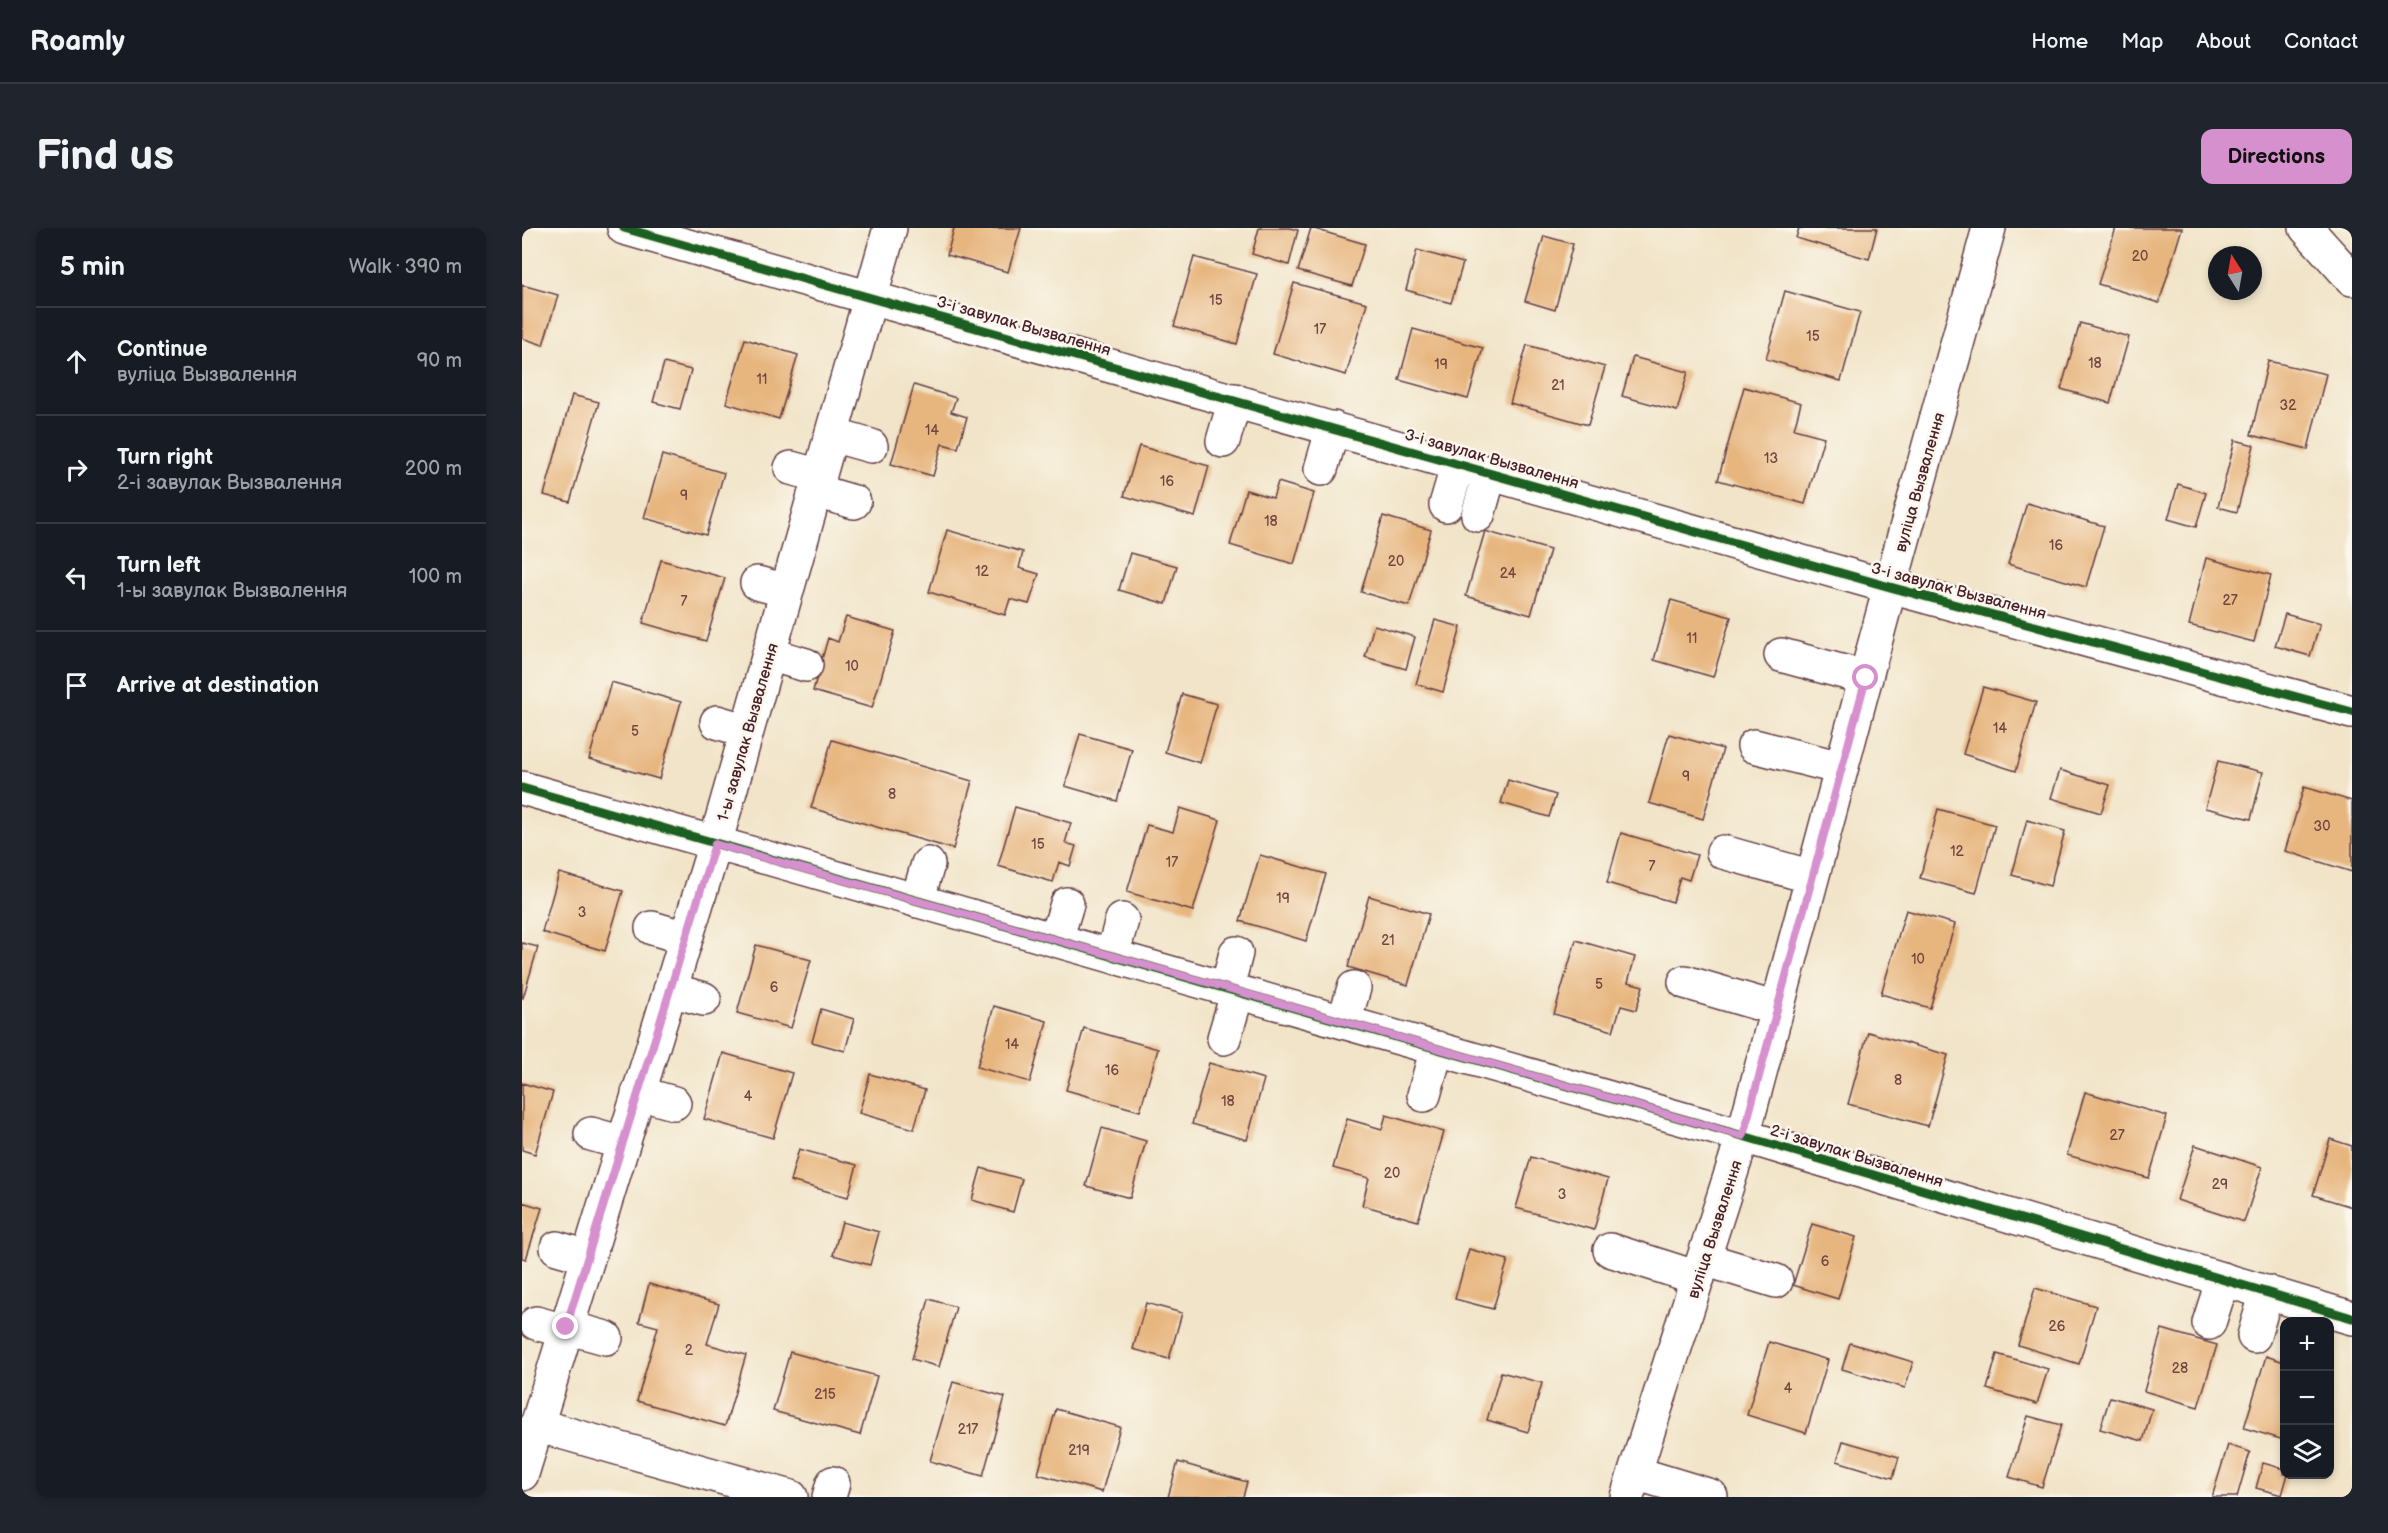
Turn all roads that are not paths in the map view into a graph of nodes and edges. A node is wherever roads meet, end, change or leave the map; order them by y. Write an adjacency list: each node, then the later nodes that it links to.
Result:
1 (890, 228): 6 (street, 1-ы завулак Вызвалення)
2 (1989, 228): 19 (street, вуліца Вызвалення)
3 (2306, 228): 5 (street)
4 (632, 229): 6 (street, 3-і завулак Вызвалення)
5 (2352, 279)
6 (871, 298): 7 (street, 3-і завулак Вызвалення); 9 (street, 1-ы завулак Вызвалення)
7 (1235, 400): 8 (street, 3-і завулак Вызвалення); 10 (street)
8 (1333, 428): 12 (street, 3-і завулак Вызвалення); 13 (street)
9 (832, 435): 11 (street); 15 (street, 1-ы завулак Вызвалення)
10 (1223, 441)
11 (870, 446)
12 (1458, 464): 14 (street, 3-і завулак Вызвалення); 17 (street)
13 (1321, 469)
14 (1490, 473): 18 (street); 19 (street, 3-і завулак Вызвалення)
15 (809, 478): 16 (street); 20 (street, 1-ы завулак Вызвалення)
16 (854, 502)
17 (1446, 505)
18 (1478, 515)
19 (1890, 587): 23 (street, вуліца Вызвалення); 24 (street, 3-і завулак Вызвалення)
20 (769, 654): 22 (street); 26 (street, 1-ы завулак Вызвалення)
21 (1781, 655): 23 (street)
22 (806, 665)
23 (1866, 678): 28 (street, вуліца Вызвалення)
24 (2352, 712)
25 (717, 722): 26 (street)
26 (747, 731): 30 (street, 1-ы завулак Вызвалення)
27 (1754, 746): 28 (street)
28 (1841, 768): 33 (street, вуліца Вызвалення)
29 (522, 788): 30 (street, 2-і завулак Вызвалення)
30 (715, 844): 34 (street, 2-і завулак Вызвалення); 38 (street, 1-ы завулак Вызвалення)
31 (1723, 852): 33 (street)
32 (928, 864): 34 (street)
33 (1812, 878): 47 (street, вуліца Вызвалення)
34 (917, 901): 39 (street, 2-і завулак Вызвалення)
35 (1067, 904): 39 (street)
36 (1122, 920): 41 (street)
37 (652, 928): 38 (street)
38 (686, 938): 45 (street, 1-ы завулак Вызвалення)
39 (1056, 940): 41 (street, 2-і завулак Вызвалення)
40 (1236, 953): 44 (street)
41 (1112, 956): 44 (street, 2-і завулак Вызвалення)
42 (1685, 982): 47 (street)
43 (1354, 988): 48 (street)
44 (1232, 989): 48 (street, 2-і завулак Вызвалення); 49 (street)
45 (670, 990): 46 (street); 51 (street, 1-ы завулак Вызвалення)
46 (704, 999)
47 (1777, 1008): 55 (street, вуліца Вызвалення)
48 (1344, 1022): 50 (street, 2-і завулак Вызвалення)
49 (1224, 1038)
50 (1437, 1048): 52 (street); 55 (street, 2-і завулак Вызвалення)
51 (638, 1093): 53 (street); 56 (street, 1-ы завулак Вызвалення)
52 (1424, 1095)
53 (674, 1104)
54 (591, 1134): 56 (street)
55 (1743, 1136): 58 (street, вуліца Вызвалення); 59 (street, 2-і завулак Вызвалення)
56 (623, 1143): 64 (street, 1-ы завулак Вызвалення)
57 (1610, 1250): 58 (street)
58 (1701, 1268): 60 (street); 69 (street, вуліца Вызвалення)
59 (2223, 1279): 61 (street, 2-і завулак Вызвалення); 63 (street)
60 (1776, 1281)
61 (2267, 1292): 62 (street, 2-і завулак Вызвалення); 65 (street)
62 (2352, 1318)
63 (2209, 1323)
64 (556, 1327): 66 (street); 67 (street, 1-ы завулак Вызвалення)
65 (2254, 1336)
66 (606, 1338)
67 (536, 1425): 68 (street, 1-ы завулак Вызвалення); 71 (street)
68 (522, 1474)
69 (1631, 1485): 70 (street)
70 (1711, 1496)
71 (791, 1497)

